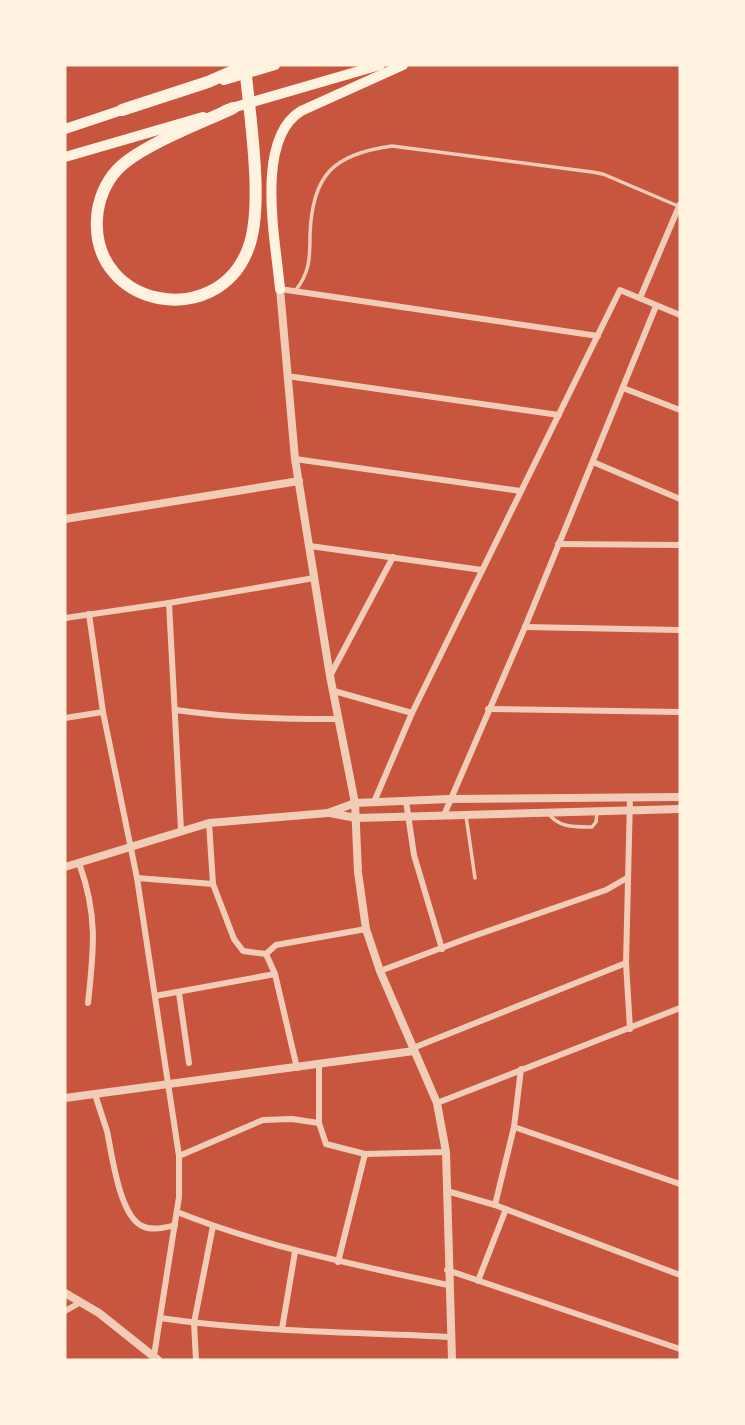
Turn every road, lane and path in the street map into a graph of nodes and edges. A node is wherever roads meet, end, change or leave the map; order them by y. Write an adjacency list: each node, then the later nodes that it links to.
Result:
1 (246, 65): 5 (highway); 6 (highway)
2 (275, 65): 6 (highway)
3 (380, 65): 5 (highway)
4 (403, 65): 10 (highway)
5 (233, 108): 8 (highway)
6 (122, 110): 7 (highway)
7 (65, 129)
8 (65, 157)
9 (680, 205): 11 (lane); 12 (street)
10 (280, 289): 11 (street); 16 (street)
11 (294, 293): 15 (street)
12 (640, 298): 13 (street); 15 (street)
13 (656, 306): 14 (street); 17 (street)
14 (680, 316)
15 (598, 336): 19 (street)
16 (287, 376): 19 (street); 20 (street)
17 (623, 388): 18 (street); 21 (street)
18 (680, 410)
19 (559, 415): 23 (street)
20 (295, 460): 22 (street); 23 (street)
21 (593, 462): 24 (street); 26 (street)
22 (299, 481): 25 (street); 28 (street)
23 (521, 491): 30 (street)
24 (680, 499)
25 (65, 519)
26 (558, 544): 27 (street); 35 (street)
27 (680, 545)
28 (310, 546): 29 (street); 31 (street)
29 (393, 557): 30 (street); 37 (street)
30 (482, 570): 43 (street)
31 (314, 578): 32 (street); 37 (street)
32 (169, 603): 33 (street); 40 (street)
33 (89, 614): 34 (street); 41 (street)
34 (65, 618)
35 (525, 627): 36 (street); 39 (street)
36 (680, 629)
37 (330, 676): 38 (street)
38 (334, 691): 43 (street); 45 (street)
39 (488, 709): 42 (street); 48 (street)
40 (176, 710): 45 (street); 62 (street)
41 (103, 712): 44 (street); 63 (street)
42 (680, 712)
43 (412, 713): 50 (street)
44 (65, 718)
45 (339, 719): 51 (street)
46 (680, 797): 47 (street)
47 (630, 798): 48 (street); 52 (street)
48 (449, 799): 49 (street); 58 (street)
49 (407, 801): 50 (street); 59 (street)
50 (374, 802): 51 (street)
51 (355, 803): 56 (street); 60 (street)
52 (630, 808): 53 (street); 54 (street); 68 (street)
53 (680, 809)
54 (597, 810): 55 (street); 55 (lane)
55 (547, 811): 57 (street)
56 (328, 813): 60 (street); 61 (street)
57 (466, 814): 58 (street); 67 (lane)
58 (444, 815): 59 (street)
59 (408, 816): 60 (street); 71 (street)
60 (356, 818): 70 (street)
61 (209, 823): 62 (street); 69 (street)
62 (181, 830): 63 (street)
63 (130, 846): 64 (street); 66 (street)
64 (79, 863): 65 (street); 78 (street)
65 (65, 867)
66 (138, 878): 69 (street); 77 (street)
67 (475, 878)
68 (627, 878): 71 (street); 73 (street)
69 (213, 884): 72 (street)
70 (366, 929): 72 (street); 74 (street)
71 (442, 948): 74 (street)
72 (266, 954): 75 (street)
73 (626, 963): 80 (street); 81 (street)
74 (380, 971): 81 (street)
75 (275, 974): 76 (street); 84 (street)
76 (178, 993): 77 (street); 82 (street)
77 (155, 996): 86 (street)
78 (88, 1003)
79 (680, 1008): 80 (street)
80 (630, 1029): 85 (street)
81 (414, 1050): 83 (street); 89 (street)
82 (189, 1063)
83 (319, 1065): 84 (street); 90 (street)
84 (297, 1068): 86 (street)
85 (521, 1069): 89 (street); 91 (street)
86 (168, 1085): 87 (street); 94 (street)
87 (95, 1094): 88 (street); 100 (street)
88 (65, 1098)
89 (437, 1103): 92 (street)
90 (319, 1123): 93 (street); 94 (street)
91 (514, 1127): 95 (street); 97 (street)
92 (446, 1152): 93 (street); 96 (street)
93 (365, 1154): 103 (street)
94 (179, 1156): 99 (street)
95 (680, 1184)
96 (447, 1191): 97 (street); 104 (street)
97 (495, 1205): 98 (street)
98 (506, 1209): 105 (street); 106 (street)
99 (177, 1212): 100 (street); 101 (street)
100 (175, 1225): 111 (street)
101 (213, 1226): 102 (street); 112 (street)
102 (295, 1252): 103 (street); 113 (street)
103 (338, 1262): 107 (street)
104 (447, 1270): 106 (street); 107 (street)
105 (680, 1275)
106 (478, 1281): 115 (street)
107 (448, 1285): 114 (street)
108 (65, 1293): 109 (street)
109 (81, 1302): 110 (street); 116 (street)
110 (65, 1311)
111 (160, 1318): 112 (street); 116 (street)
112 (194, 1323): 113 (street); 117 (street)
113 (282, 1329): 114 (street)
114 (451, 1336): 118 (street)
115 (680, 1349)
116 (156, 1358)
117 (196, 1360)
118 (452, 1360)

